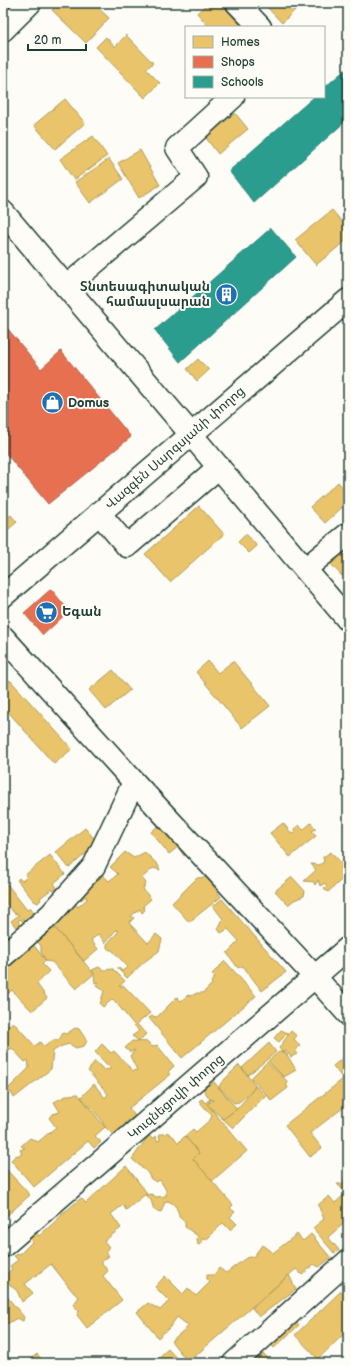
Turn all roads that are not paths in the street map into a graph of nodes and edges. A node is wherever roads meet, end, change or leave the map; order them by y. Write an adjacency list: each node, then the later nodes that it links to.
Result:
1 (30, 3): 4 (main road)
2 (237, 3): 3 (main road)
3 (259, 26)
4 (3, 30)
5 (232, 98): 7 (main road)
6 (3, 212): 7 (main road)
7 (66, 287): 9 (main road)
8 (348, 300): 9 (main road, Վազգեն Սարգսյանի փողոց)
9 (191, 434): 10 (main road); 11 (main road, Վազգեն Սարգսյանի փողոց)
10 (219, 467): 11 (main road); 13 (main road)
11 (99, 514): 14 (main road, Վազգեն Սարգսյանի փողոց)
12 (348, 534): 13 (main road)
13 (305, 569): 15 (main road)
14 (3, 596)
15 (348, 620)
16 (3, 637): 17 (main road)
17 (134, 782): 19 (main road); 20 (main road)
18 (348, 948): 20 (main road, Կուզնեցովի փողոց)
19 (3, 956)
20 (315, 977): 21 (main road); 22 (main road, Կուզնեցովի փողոց)
21 (348, 1014)
22 (3, 1246)
23 (348, 1261): 24 (main road)
24 (234, 1363)

